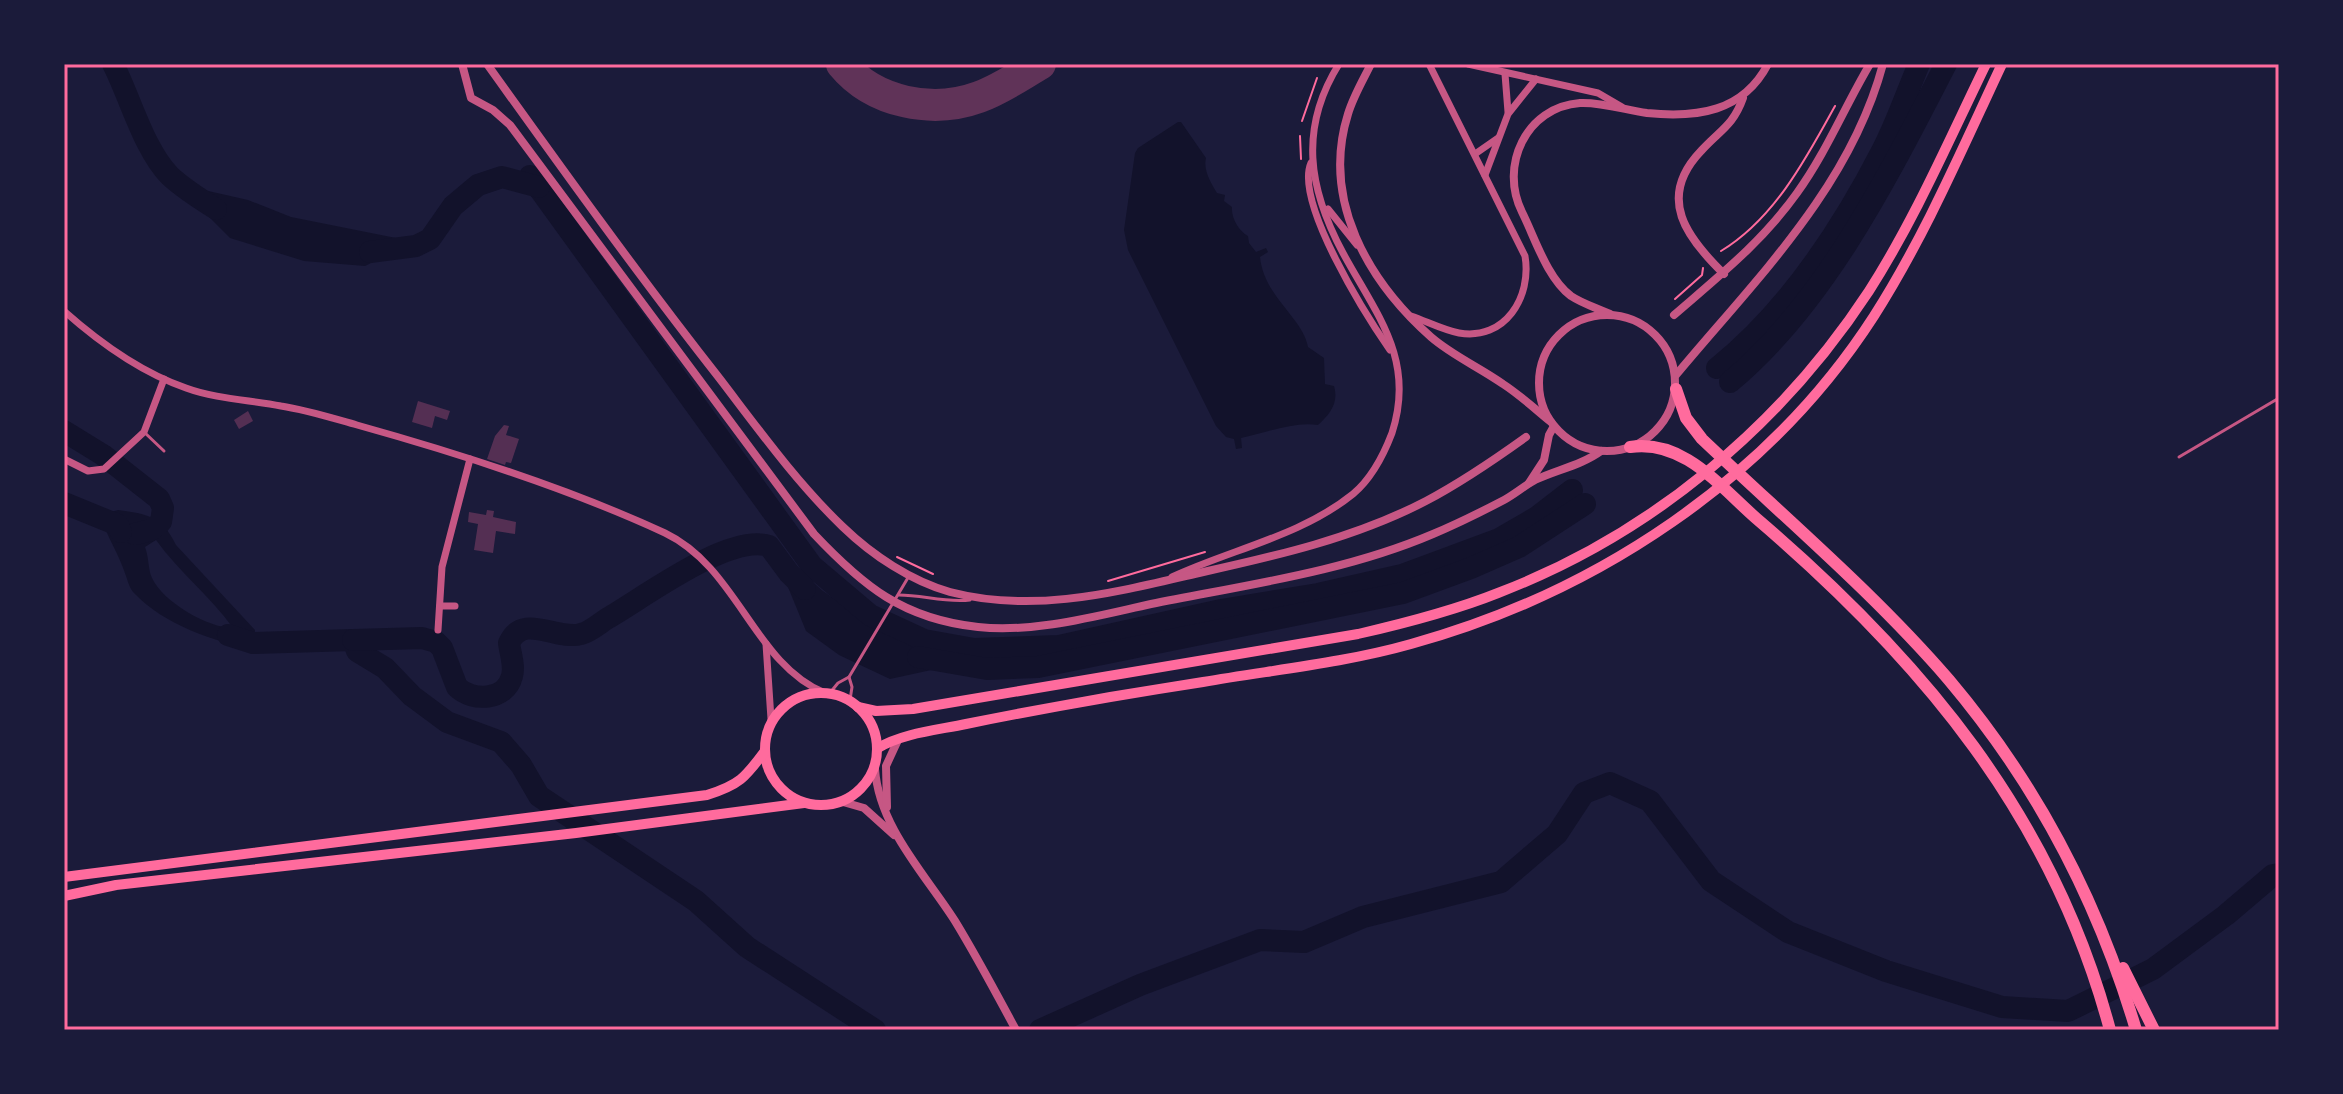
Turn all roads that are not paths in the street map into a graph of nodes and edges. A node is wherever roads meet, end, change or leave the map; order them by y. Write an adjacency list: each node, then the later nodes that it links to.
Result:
1 (462, 64): 46 (street)
2 (487, 64): 43 (street)
3 (1339, 64): 19 (street)
4 (1371, 64): 22 (street)
5 (1429, 64): 18 (street)
6 (1468, 64): 12 (street)
7 (1768, 64): 14 (street)
8 (1870, 64): 23 (street)
9 (1883, 64): 29 (street)
10 (1986, 64): 53 (main road)
11 (2002, 64): 55 (main road)
12 (1505, 74): 13 (street); 16 (street)
13 (1536, 79): 15 (street); 16 (street)
14 (1743, 97): 15 (street); 23 (street)
15 (1624, 108): 26 (street)
16 (1508, 114): 17 (street)
17 (1498, 138): 18 (street); 20 (street)
18 (1475, 154): 20 (street)
19 (1312, 161): 21 (street); 28 (street)
20 (1485, 175): 25 (street)
21 (1322, 200): 22 (street); 28 (street)
22 (1357, 245): 25 (street)
23 (1724, 274): 27 (street)
24 (64, 311): 30 (street)
25 (1408, 314): 33 (street)
26 (1610, 314): 29 (street); 33 (street)
27 (1674, 315)
28 (1397, 359): 44 (street)
29 (1676, 375): 31 (street)
30 (164, 379): 34 (street); 41 (street)
31 (1676, 389): 36 (street); 67 (highway)
32 (2279, 398): 39 (lane)
33 (1553, 424): 38 (street); 42 (street)
34 (144, 432): 37 (lane); 40 (street)
35 (1526, 437): 44 (street)
36 (1630, 447): 38 (street); 69 (highway)
37 (164, 451)
38 (1601, 451): 42 (street)
39 (2179, 457)
40 (64, 459)
41 (470, 459): 47 (street); 50 (street)
42 (1529, 483): 46 (street)
43 (910, 575): 45 (street); 46 (lane)
44 (1163, 582): 45 (street)
45 (982, 598): 46 (lane)
46 (893, 602): 51 (lane)
47 (440, 606): 48 (street); 49 (street)
48 (455, 606)
49 (438, 630)
50 (766, 644): 52 (street); 54 (street)
51 (850, 676): 52 (lane); 53 (lane)
52 (827, 693): 53 (main road); 54 (main road)
53 (854, 704): 56 (main road)
54 (771, 719): 57 (main road)
55 (898, 740): 56 (main road); 61 (street)
56 (878, 748): 58 (main road)
57 (765, 751): 60 (main road); 63 (main road)
58 (875, 769): 59 (main road); 61 (street)
59 (843, 802): 60 (main road); 62 (street)
60 (804, 803): 64 (main road)
61 (888, 819): 62 (street)
62 (901, 841): 68 (street)
63 (64, 875)
64 (84, 892): 65 (main road); 66 (main road)
65 (64, 896)
66 (64, 903)
67 (2107, 941): 70 (highway); 71 (highway)
68 (1016, 1030)
69 (2110, 1030)
70 (2136, 1030)
71 (2154, 1030)

